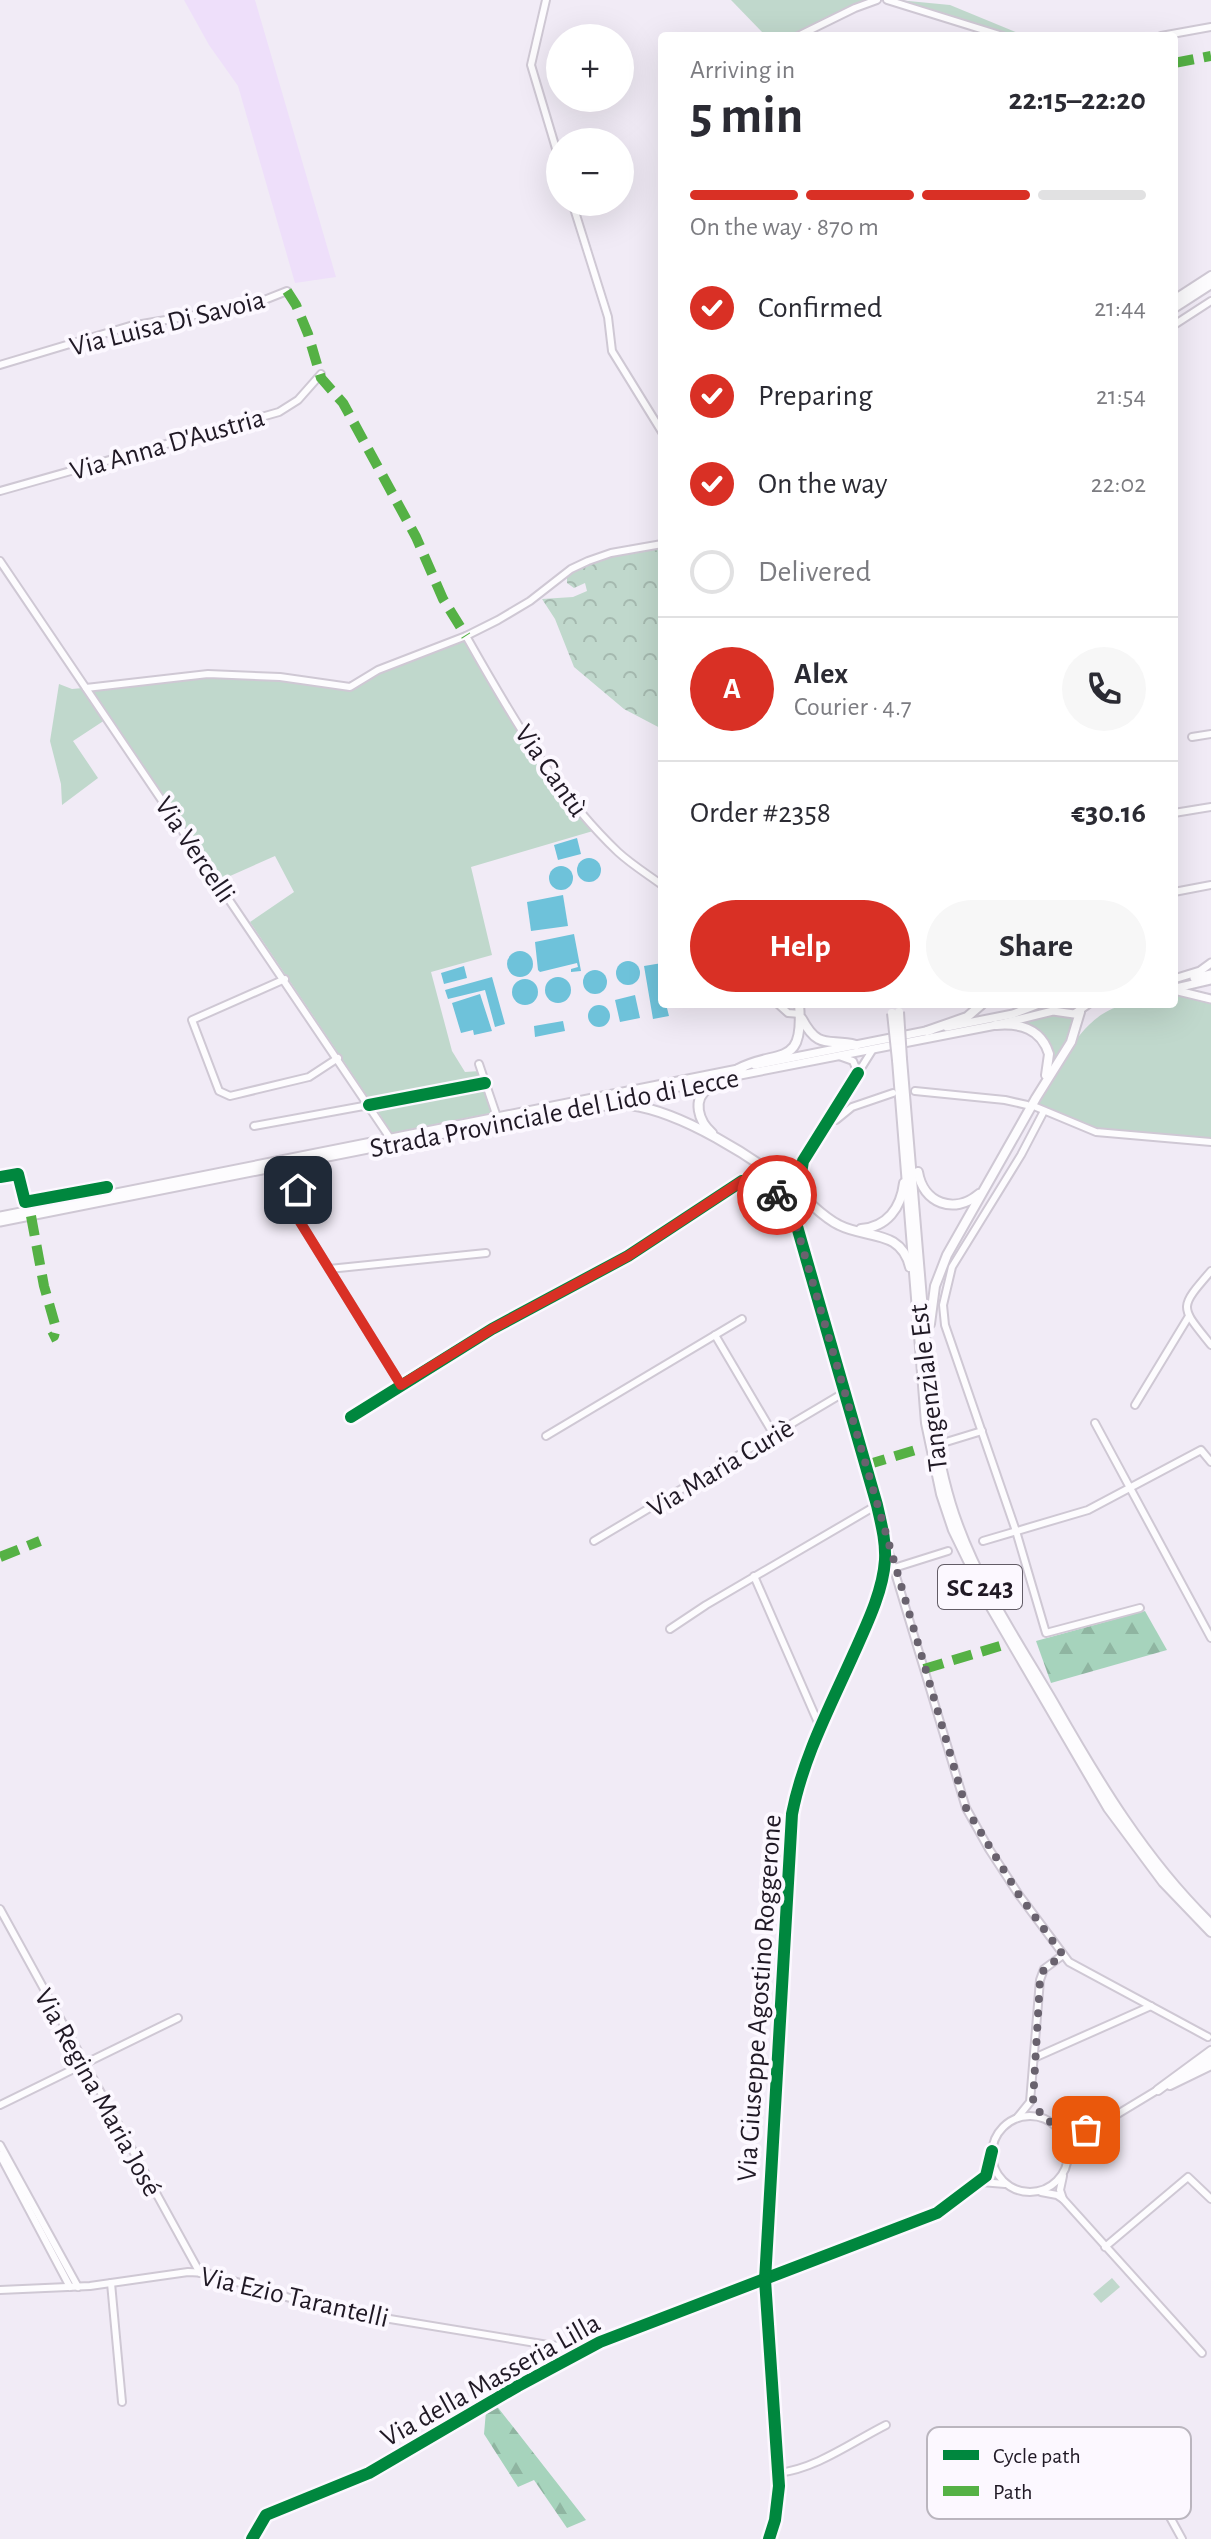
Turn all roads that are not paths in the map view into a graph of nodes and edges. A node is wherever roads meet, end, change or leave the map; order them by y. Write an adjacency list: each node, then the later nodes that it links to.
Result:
1 (546, 0): 8 (street)
2 (877, 0): 5 (street)
3 (887, 0): 6 (street)
4 (1211, 27): 7 (street)
5 (806, 32)
6 (990, 32)
7 (1178, 33)
8 (550, 128)
9 (576, 216): 19 (street)
10 (1211, 276): 13 (highway)
11 (1211, 284): 15 (highway)
12 (287, 291): 17 (street, Via Luisa Di Savoia)
13 (1178, 297)
14 (1211, 301): 16 (street)
15 (1178, 305)
16 (1178, 322)
17 (0, 365)
18 (321, 374): 20 (street, Via Anna D'Austria)
19 (658, 426)
20 (0, 491)
21 (658, 545): 23 (street)
22 (0, 561): 24 (street, Via Vercelli)
23 (466, 636): 24 (street); 29 (street, Via Cantù)
24 (86, 688): 34 (street, Via Vercelli)
25 (1211, 734): 26 (street)
26 (1192, 737)
27 (1211, 807): 28 (street)
28 (1178, 812)
29 (658, 882)
30 (1211, 885): 31 (street)
31 (1178, 891)
32 (1211, 963): 35 (main road)
33 (1211, 974): 36 (main road)
34 (285, 979): 55 (street, Via Vercelli); 55 (street)
35 (1178, 979)
36 (1178, 979)
37 (1211, 980): 38 (main road)
38 (1178, 988)
39 (1178, 990): 40 (main road)
40 (1211, 999)
41 (799, 1008): 51 (highway); 57 (highway)
42 (895, 1008): 53 (highway, bridge); 53 (highway, bridge)
43 (977, 1008): 50 (highway)
44 (1029, 1008): 50 (main road)
45 (1057, 1008): 47 (main road)
46 (1084, 1008): 48 (main road)
47 (1061, 1012): 48 (main road); 49 (main road)
48 (1080, 1012): 61 (highway)
49 (996, 1025): 52 (main road); 61 (highway)
50 (927, 1031): 52 (main road)
51 (856, 1045): 52 (main road, Strada Provinciale del Lido di Lecce); 57 (main road, Strada Provinciale del Lido di Lecce)
52 (872, 1046): 54 (main road, Strada Provinciale del Lido di Lecce); 58 (street, Via Giuseppe Agostino Roggerone)
53 (898, 1048): 69 (highway, Tangenziale Est / SC 243, bridge)
54 (839, 1056): 57 (main road, Strada Provinciale del Lido di Lecce); 58 (street)
55 (338, 1058): 62 (street, Via Vercelli)
56 (479, 1064): 66 (street)
57 (736, 1073): 64 (main road, Strada Provinciale del Lido di Lecce); 66 (main road, Strada Provinciale del Lido di Lecce); 71 (highway)
58 (858, 1073): 67 (street, Via Giuseppe Agostino Roggerone)
59 (915, 1091): 63 (street)
60 (893, 1093): 67 (street)
61 (1036, 1102): 65 (street); 74 (highway)
62 (369, 1105): 68 (street); 70 (street, Via Vercelli)
63 (1027, 1105)
64 (569, 1109): 71 (highway); 73 (main road, Strada Provinciale del Lido di Lecce)
65 (1044, 1111): 72 (street); 93 (street)
66 (497, 1117): 70 (main road, Strada Provinciale del Lido di Lecce)
67 (829, 1120): 75 (street, Via Giuseppe Agostino Roggerone)
68 (254, 1126)
69 (907, 1134): 74 (highway); 78 (highway); 82 (highway, Tangenziale Est / SC 243); 87 (highway, Tangenziale Est / SC 243)
70 (390, 1138): 76 (main road, Strada Provinciale del Lido di Lecce)
71 (722, 1141): 78 (highway)
72 (1211, 1142)
73 (301, 1162): 77 (main road, Strada Provinciale del Lido di Lecce); 80 (street)
74 (991, 1177): 87 (highway)
75 (795, 1205): 88 (street); 89 (street, Via Giuseppe Agostino Roggerone)
76 (0, 1216)
77 (0, 1222)
78 (849, 1229): 82 (highway)
79 (486, 1253): 80 (street)
80 (329, 1269): 88 (street)
81 (1211, 1271): 83 (street)
82 (917, 1307): 113 (highway, Tangenziale Est / SC 243)
83 (1189, 1316): 86 (street); 90 (street)
84 (742, 1319): 85 (street)
85 (715, 1335): 94 (street); 95 (street)
86 (1211, 1345)
87 (928, 1365): 112 (highway, Tangenziale Est / SC 243)
88 (401, 1385): 91 (street)
89 (845, 1392): 94 (street, Via Maria Curiè); 99 (street, Via Giuseppe Agostino Roggerone)
90 (1135, 1405)
91 (351, 1417)
92 (1095, 1423): 98 (street)
93 (982, 1431): 96 (street); 100 (street)
94 (774, 1435): 102 (street, Via Maria Curiè)
95 (546, 1436)
96 (946, 1442)
97 (1211, 1462): 98 (street)
98 (1130, 1488): 100 (street); 109 (street)
99 (877, 1505): 101 (street, Via Giuseppe Agostino Roggerone); 106 (street)
100 (1016, 1531): 103 (street); 107 (street)
101 (884, 1534): 105 (street); 110 (street, Via Giuseppe Agostino Roggerone)
102 (594, 1541)
103 (983, 1541)
104 (948, 1551): 105 (street)
105 (894, 1568): 114 (street)
106 (754, 1576): 108 (street); 110 (street)
107 (1140, 1608)
108 (670, 1629)
109 (1211, 1638)
110 (820, 1728): 140 (street, Via Giuseppe Agostino Roggerone)
111 (0, 1909): 121 (street, Via Regina Maria José)
112 (1210, 1922)
113 (1211, 1934)
114 (1063, 1955): 115 (street); 119 (street)
115 (1151, 2006): 117 (street); 119 (street)
116 (178, 2018): 121 (street)
117 (1208, 2037)
118 (1211, 2051): 122 (highway)
119 (1034, 2058): 123 (street)
120 (1211, 2062): 122 (highway)
121 (83, 2063): 124 (street); 139 (street, Via Regina Maria José)
122 (1162, 2088): 127 (street)
123 (1032, 2093): 125 (street); 126 (street)
124 (0, 2105)
125 (1017, 2118): 126 (street); 129 (street)
126 (1053, 2125): 127 (street); 131 (street)
127 (1098, 2125): 131 (street)
128 (0, 2145): 142 (street)
129 (992, 2151): 133 (street); 134 (street)
130 (0, 2155): 142 (street)
131 (1068, 2158): 132 (street)
132 (1065, 2170): 135 (street); 136 (street)
133 (978, 2183): 134 (street); 140 (street, Via della Masseria Lilla)
134 (1007, 2184): 135 (street)
135 (1034, 2192): 136 (street)
136 (1063, 2199): 138 (street)
137 (1211, 2199): 138 (street)
138 (1105, 2247): 145 (street)
139 (200, 2273): 141 (street, Via Ezio Tarantelli); 144 (street, Via Ezio Tarantelli)
140 (765, 2280): 144 (street, Via della Masseria Lilla); 148 (street, Via Giuseppe Agostino Roggerone)
141 (111, 2283): 142 (street, Via Ezio Tarantelli); 146 (street)
142 (74, 2287): 143 (street, Via Ezio Tarantelli)
143 (0, 2290)
144 (588, 2348): 150 (street, Via della Masseria Lilla)
145 (1202, 2353)
146 (122, 2402)
147 (886, 2425): 148 (street)
148 (778, 2473): 151 (street, Via Giuseppe Agostino Roggerone)
149 (1171, 2519): 152 (street)
150 (252, 2539)
151 (769, 2539)
152 (1182, 2539)

